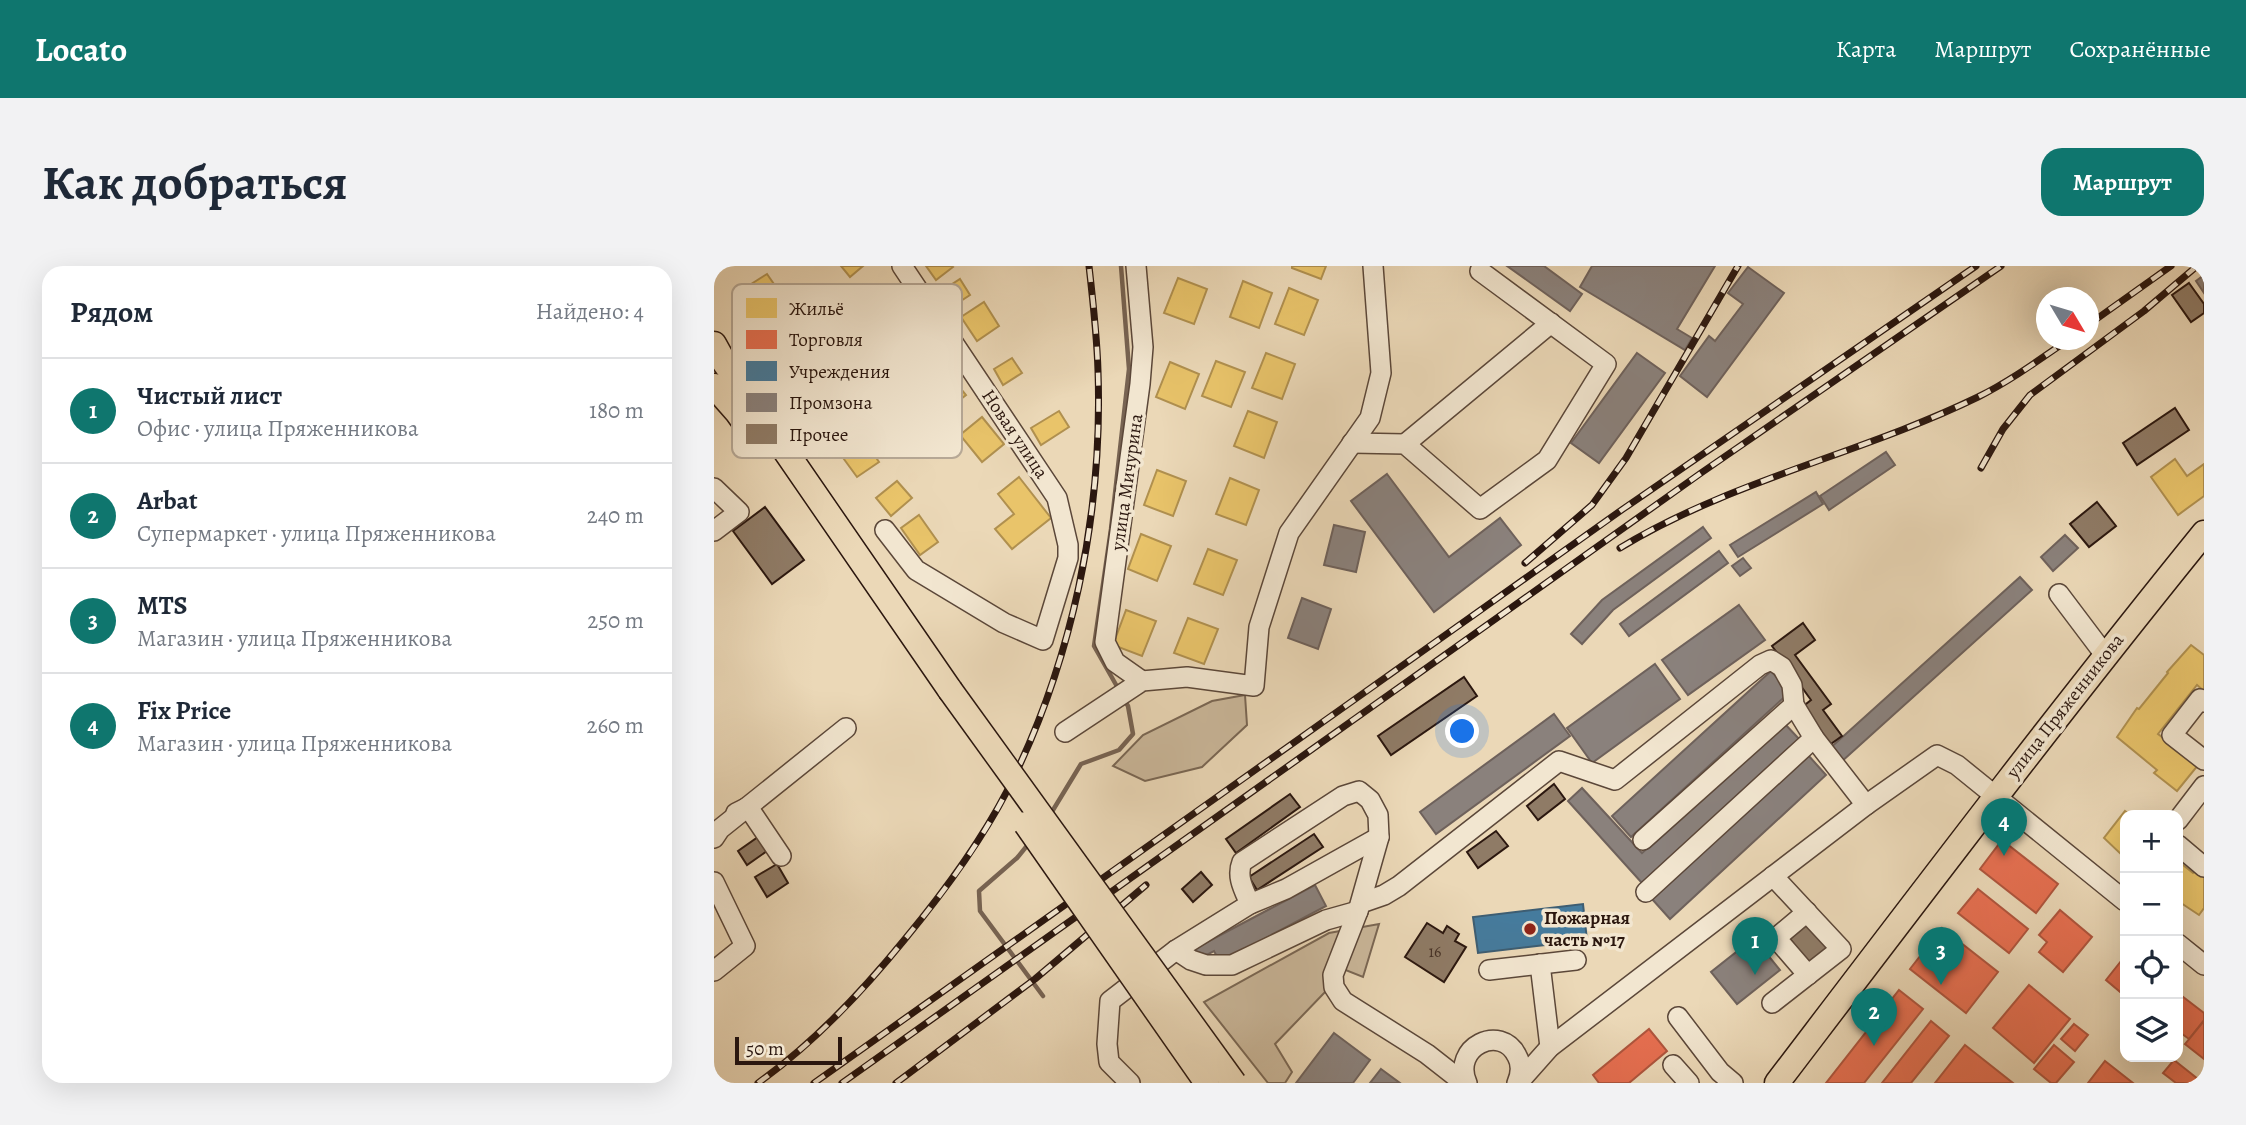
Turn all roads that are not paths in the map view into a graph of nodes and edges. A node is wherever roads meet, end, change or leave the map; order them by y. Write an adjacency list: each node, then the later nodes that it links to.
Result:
1 (902, 266): 5 (street, Новая улица)
2 (1136, 266): 23 (street, улица Мичурина)
3 (1373, 266): 12 (street)
4 (1480, 271): 6 (street)
5 (914, 284)
6 (1551, 323): 13 (street); 13 (street)
7 (714, 344): 9 (main road)
8 (962, 356): 17 (street, Новая улица)
9 (732, 376)
10 (714, 386): 11 (main road)
11 (732, 406)
12 (1352, 443): 13 (street); 23 (street)
13 (1405, 444)
14 (771, 458): 24 (main road)
15 (787, 458): 24 (main road)
16 (714, 488): 18 (street)
17 (885, 530)
18 (714, 531)
19 (2204, 533): 22 (main road, улица Пряженникова)
20 (2204, 553): 32 (main road, улица Пряженникова)
21 (2059, 594): 22 (street)
22 (2105, 655): 32 (main road, улица Пряженникова)
23 (1142, 681): 28 (street)
24 (945, 695): 66 (main road, bridge); 67 (main road, bridge)
25 (2204, 702): 30 (street)
26 (1794, 705): 29 (street); 39 (street); 48 (street)
27 (846, 728): 34 (street)
28 (1065, 732)
29 (1814, 738): 33 (street); 45 (street)
30 (2204, 761)
31 (2204, 786): 35 (street)
32 (2000, 800): 33 (street); 46 (street); 72 (main road, улица Пряженникова); 73 (main road, улица Пряженникова)
33 (1866, 805): 43 (street)
34 (748, 807): 36 (street); 37 (street); 41 (street)
35 (2183, 813)
36 (714, 823)
37 (714, 838)
38 (1378, 838): 47 (street); 47 (street); 48 (street)
39 (1643, 840)
40 (2183, 849): 42 (street)
41 (781, 856)
42 (2204, 867)
43 (1773, 876): 49 (street); 62 (street)
44 (714, 882): 56 (street)
45 (1646, 892)
46 (2120, 897)
47 (1251, 904): 51 (street)
48 (1360, 907): 51 (street); 63 (street)
49 (1807, 912): 57 (street); 57 (street)
50 (2183, 948): 54 (street)
51 (1176, 950): 65 (street)
52 (1576, 960): 53 (street)
53 (1540, 964): 55 (street); 62 (street)
54 (2204, 965)
55 (1489, 970)
56 (714, 971)
57 (1808, 975): 58 (street)
58 (1772, 1003)
59 (1678, 1017): 71 (street)
60 (1508, 1045): 61 (street); 62 (street); 69 (street)
61 (1474, 1046): 63 (street); 68 (street)
62 (1549, 1047): 69 (street)
63 (1427, 1054): 68 (street)
64 (1673, 1065): 70 (street)
65 (1130, 1083)
66 (1207, 1083)
67 (1234, 1083)
68 (1466, 1083)
69 (1517, 1083)
70 (1689, 1083)
71 (1733, 1083)
72 (1777, 1083)
73 (1794, 1083)

